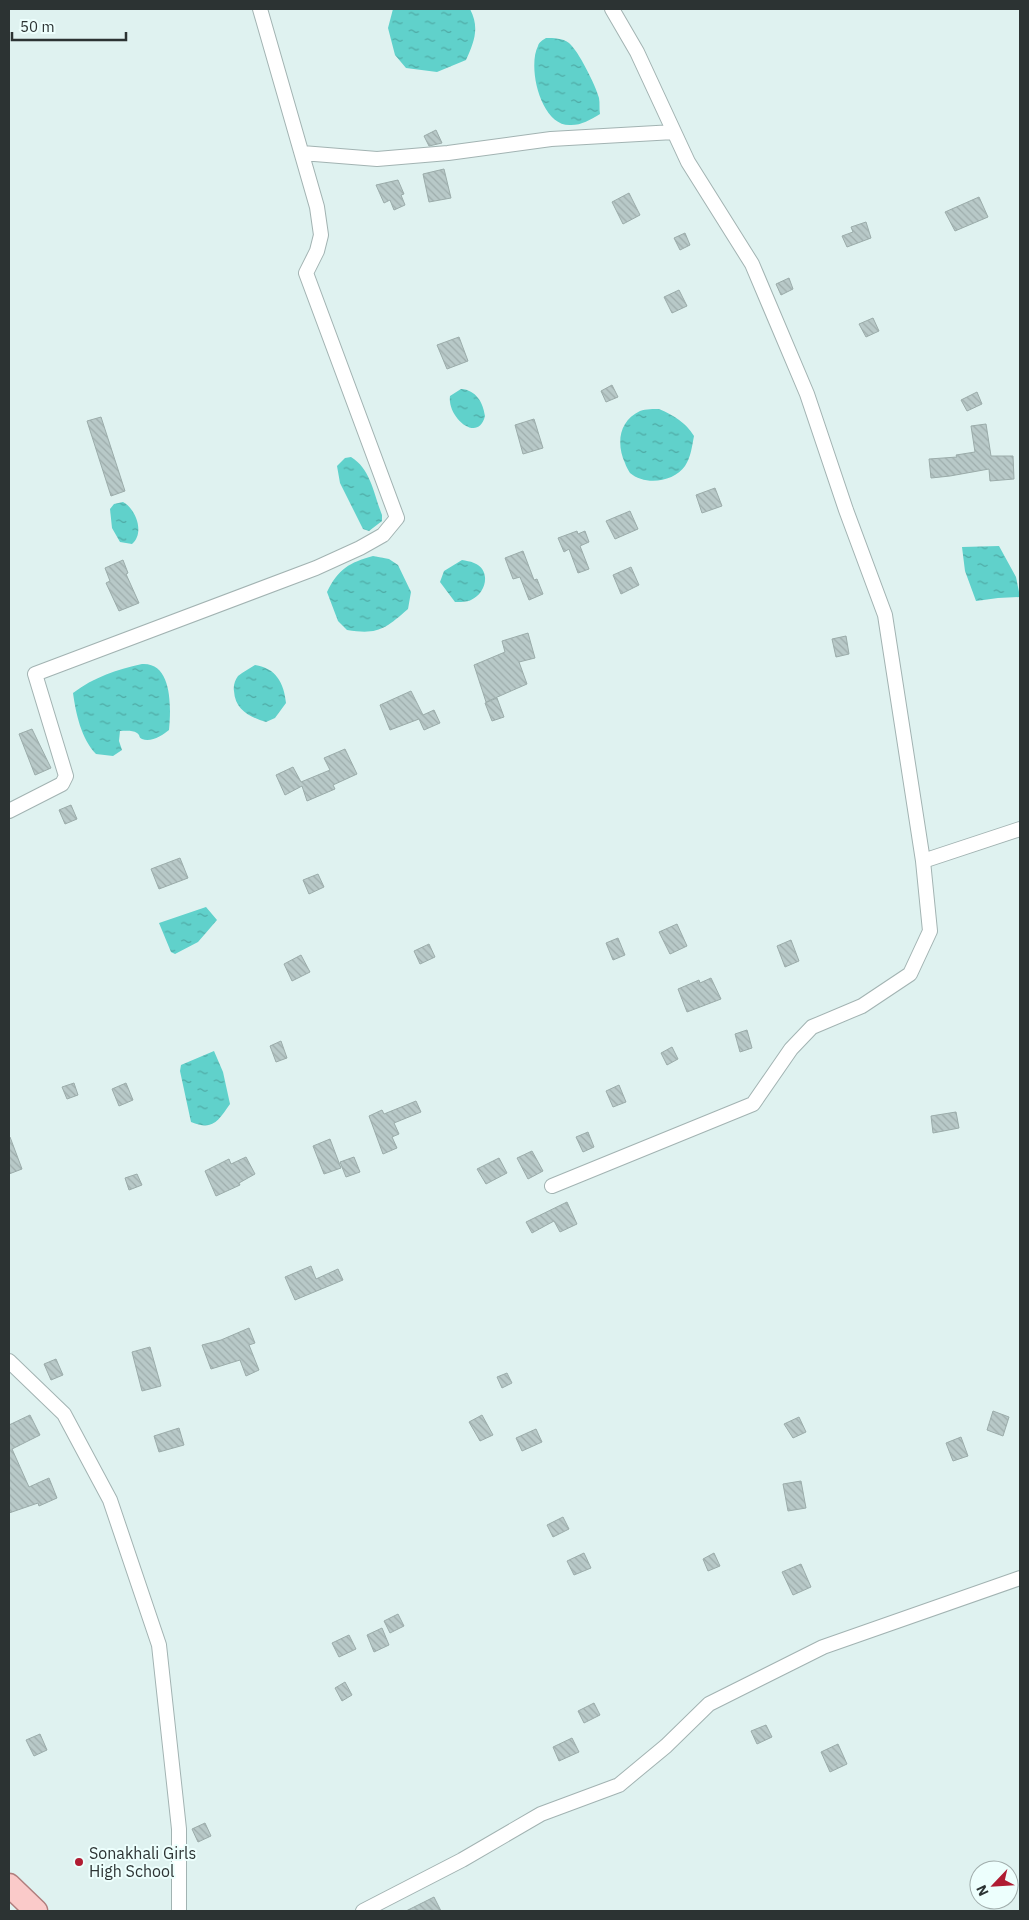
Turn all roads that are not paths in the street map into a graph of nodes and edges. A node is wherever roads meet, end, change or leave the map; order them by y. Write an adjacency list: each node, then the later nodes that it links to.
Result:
1 (260, 9): 4 (street)
2 (612, 9): 3 (street)
3 (674, 132): 4 (street); 7 (street)
4 (302, 153): 5 (street)
5 (9, 811)
6 (1020, 829): 7 (street)
7 (923, 861): 8 (street)
8 (552, 1186)
9 (9, 1361): 13 (street)
10 (1020, 1578): 14 (street)
11 (9, 1884): 12 (main road)
12 (36, 1911)
13 (179, 1911)
14 (363, 1911)

